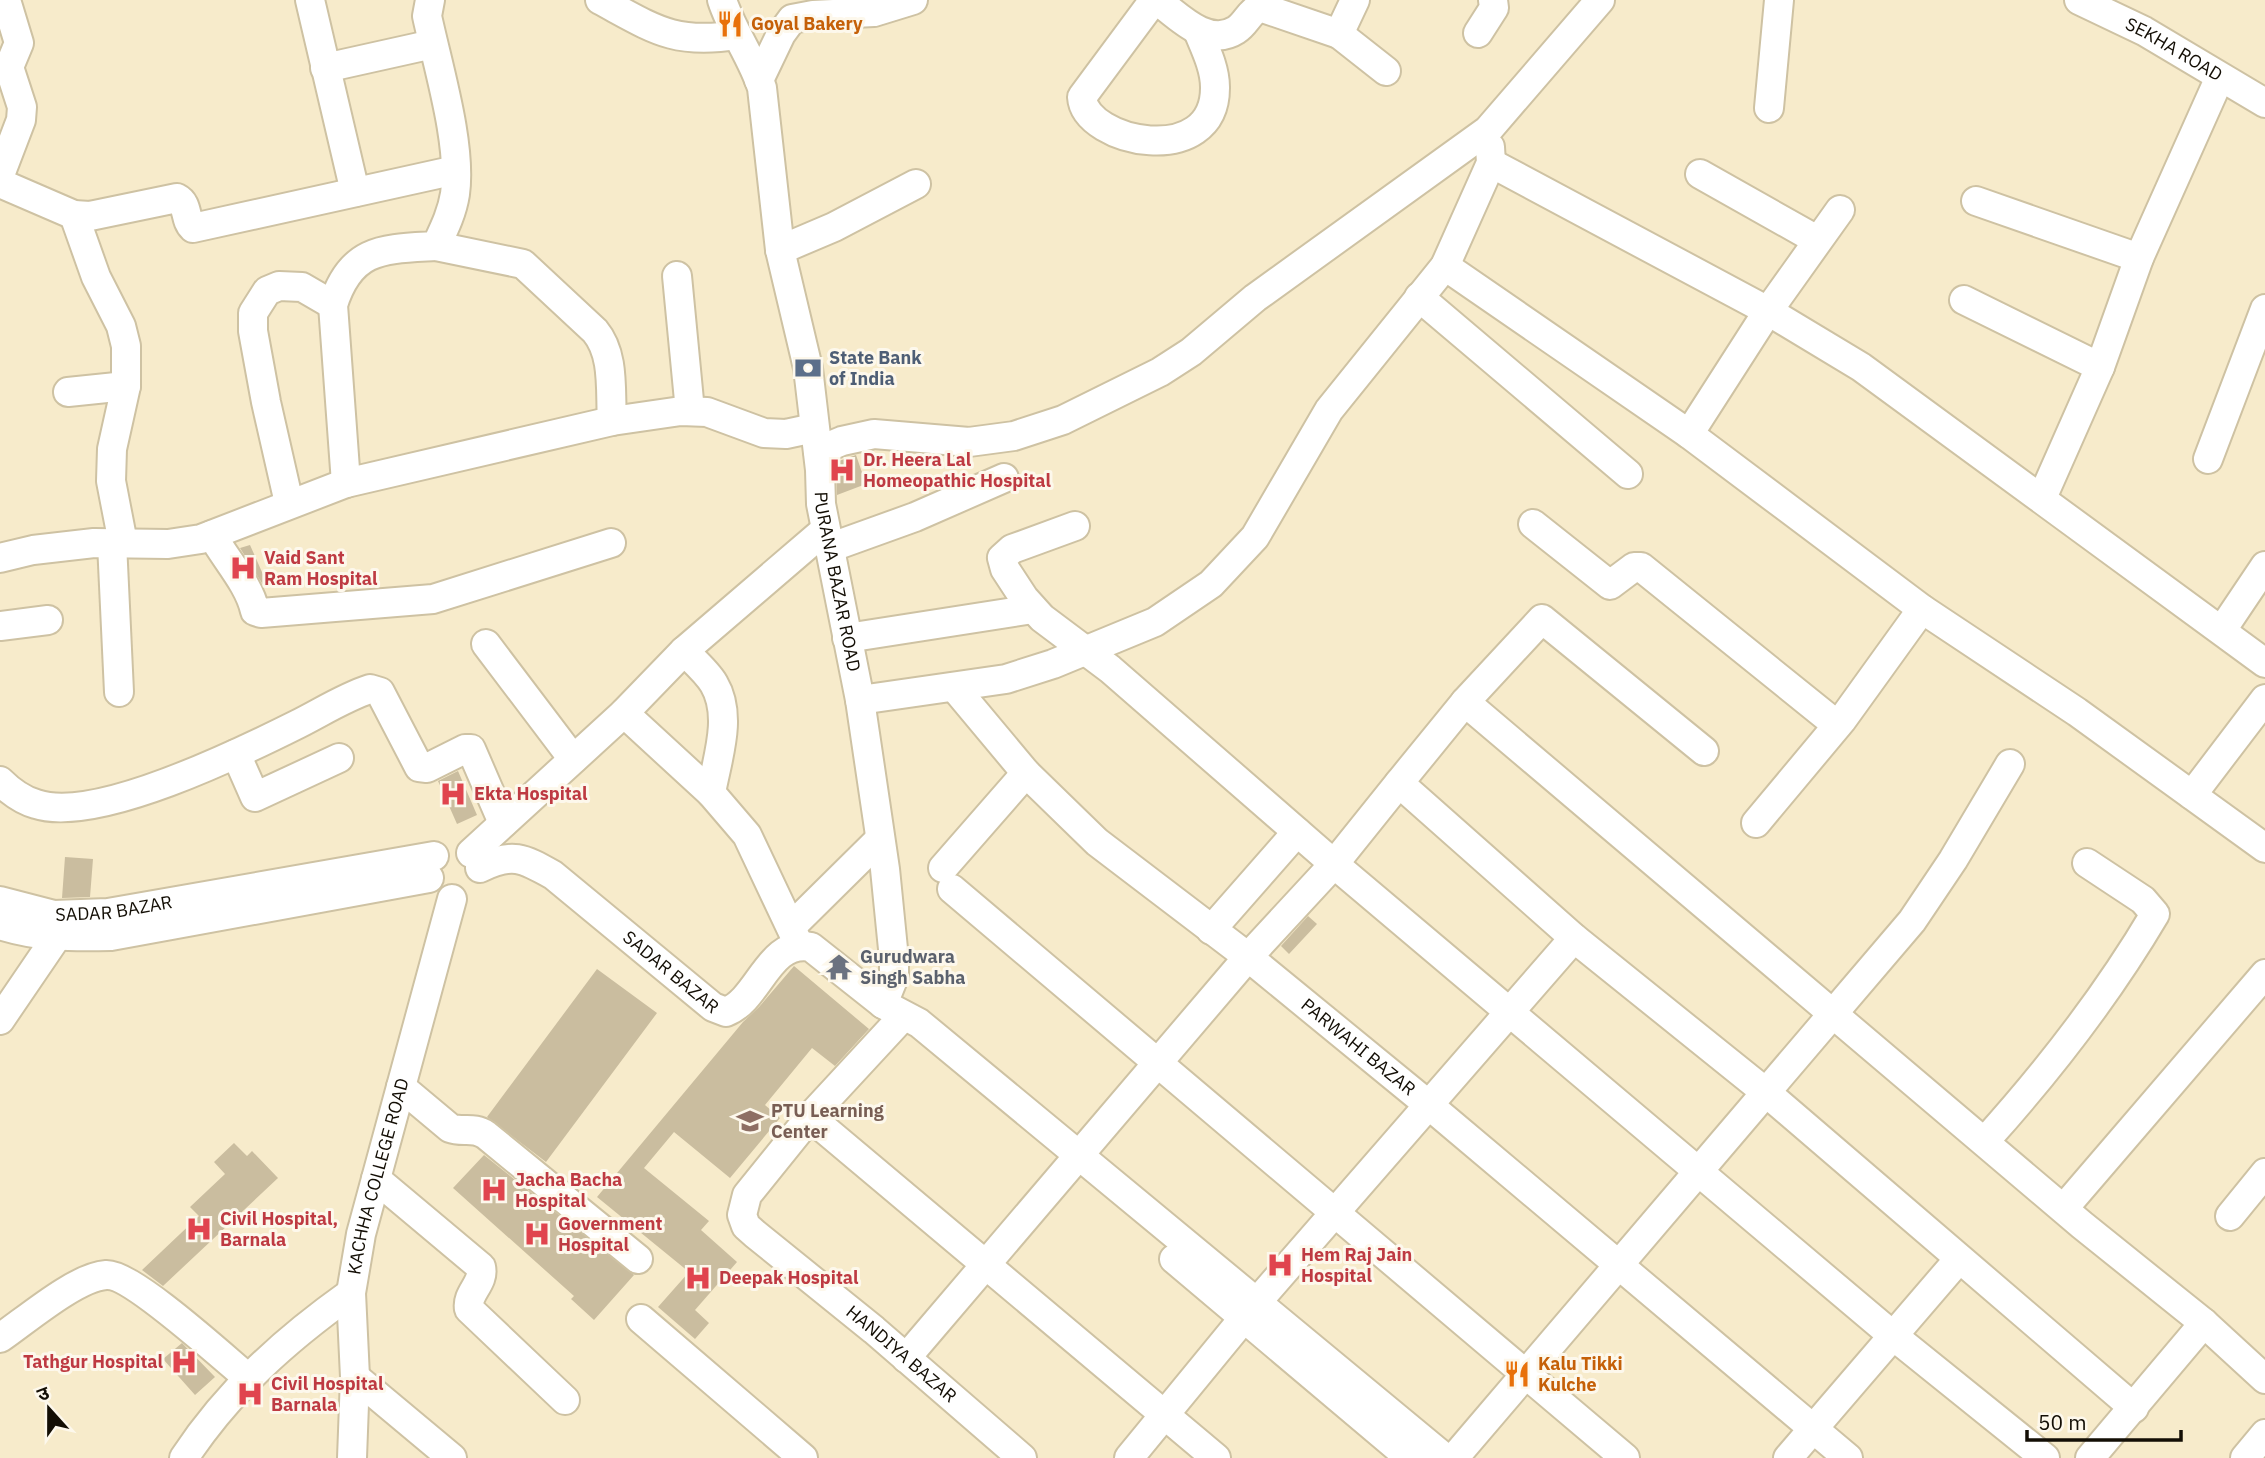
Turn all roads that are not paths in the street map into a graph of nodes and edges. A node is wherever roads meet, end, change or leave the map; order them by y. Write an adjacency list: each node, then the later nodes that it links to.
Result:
1 (310, 0): 18 (street)
2 (430, 0): 17 (street)
3 (600, 0): 16 (street)
4 (722, 0): 16 (street, PURANA BAZAR ROAD)
5 (913, 0): 21 (street)
6 (1156, 0): 13 (street); 13 (street)
7 (1355, 0): 15 (street)
8 (1493, 0): 14 (street)
9 (1600, 0): 24 (street)
10 (1779, 0): 23 (street)
11 (2079, 0): 20 (street, SEKHA ROAD)
12 (5, 4): 28 (street)
13 (1198, 31): 15 (street)
14 (1478, 33)
15 (1339, 34): 19 (street)
16 (737, 35): 21 (street, PURANA BAZAR ROAD)
17 (433, 44): 18 (street); 26 (street)
18 (326, 68): 31 (street)
19 (1386, 71)
20 (2221, 77): 22 (street, SEKHA ROAD); 38 (street)
21 (759, 80): 37 (street, PURANA BAZAR ROAD)
22 (2265, 103)
23 (1769, 108)
24 (1489, 130): 25 (street); 52 (street)
25 (1491, 163): 39 (street); 45 (street)
26 (456, 170): 31 (street); 36 (street)
27 (1700, 174): 35 (street)
28 (0, 175)
29 (0, 183): 34 (street)
30 (916, 184): 37 (street)
31 (355, 192): 34 (street)
32 (1976, 201): 38 (street)
33 (1840, 210): 35 (street)
34 (74, 215): 47 (street)
35 (1817, 240): 45 (street)
36 (436, 246): 43 (street); 50 (street)
37 (780, 250): 52 (street, PURANA BAZAR ROAD)
38 (2139, 258): 46 (street)
39 (1445, 266): 41 (street); 51 (street)
40 (677, 276): 49 (street)
41 (1419, 297): 54 (street); 75 (street)
42 (1964, 300): 46 (street)
43 (333, 305): 56 (street); 58 (street)
44 (2265, 309): 53 (street)
45 (1768, 311): 51 (street); 57 (street)
46 (2100, 367): 57 (street)
47 (127, 386): 48 (street); 63 (street)
48 (68, 392)
49 (690, 411): 50 (street); 52 (street)
50 (611, 421): 56 (street)
51 (1689, 434): 67 (street)
52 (816, 440): 62 (street, PURANA BAZAR ROAD)
53 (2208, 459)
54 (1628, 474)
55 (1004, 478): 62 (street)
56 (346, 483): 58 (street)
57 (2042, 498): 71 (street)
58 (289, 503): 61 (street)
59 (1533, 524): 83 (street)
60 (1075, 526): 68 (street)
61 (212, 535): 63 (street); 64 (street)
62 (827, 539): 72 (street, PURANA BAZAR ROAD); 74 (street)
63 (118, 543): 65 (street); 78 (street)
64 (611, 543)
65 (0, 558)
66 (2265, 566): 71 (street)
67 (1922, 609): 83 (street); 93 (street)
68 (1033, 610): 72 (street); 75 (street)
69 (48, 620): 70 (street)
70 (0, 626)
71 (2222, 630): 76 (street)
72 (847, 638): 80 (street, PURANA BAZAR ROAD)
73 (486, 644): 87 (street)
74 (684, 651): 82 (street); 92 (street)
75 (1087, 652): 77 (street); 96 (street)
76 (2265, 663)
77 (955, 688): 80 (street); 89 (street, PARWAHI BAZAR)
78 (119, 692)
79 (2265, 699): 93 (street)
80 (860, 700): 97 (street, PURANA BAZAR ROAD)
81 (1465, 702): 84 (street); 91 (street); 114 (street)
82 (624, 713): 87 (street); 92 (street)
83 (1837, 725): 95 (street)
84 (1704, 751)
85 (236, 754): 86 (street); 90 (street); 94 (street)
86 (339, 758)
87 (573, 759): 94 (street)
88 (2010, 764): 114 (street)
89 (1026, 773): 107 (street, PARWAHI BAZAR); 116 (street)
90 (0, 781)
91 (1399, 783): 101 (street); 109 (street)
92 (711, 793): 108 (street)
93 (2192, 795): 98 (street)
94 (503, 823): 99 (street)
95 (1756, 823)
96 (1297, 832): 101 (street); 107 (street)
97 (879, 840): 108 (street); 113 (street, PURANA BAZAR ROAD)
98 (2265, 848)
99 (476, 861): 102 (street); 103 (street); 108 (street, SADAR BAZAR)
100 (2087, 863): 121 (street)
101 (1334, 864): 110 (street); 112 (street)
102 (431, 867): 103 (street); 106 (street, SADAR BAZAR)
103 (452, 899): 117 (street, KACHHA COLLEGE ROAD)
104 (0, 901): 106 (street, SADAR BAZAR)
105 (0, 925): 106 (street, SADAR BAZAR)
106 (64, 925): 115 (street)
107 (1211, 930): 110 (street, PARWAHI BAZAR)
108 (795, 936): 113 (street)
109 (1574, 938): 112 (street); 118 (street)
110 (1248, 957): 116 (street); 119 (street, PARWAHI BAZAR)
111 (2265, 974): 126 (street)
112 (1508, 1011): 119 (street); 123 (street)
113 (890, 1013): 120 (street); 122 (street)
114 (1832, 1013): 118 (street); 121 (street)
115 (0, 1020)
116 (1159, 1064): 122 (street); 127 (street)
117 (401, 1087): 125 (street, KACHHA COLLEGE ROAD); 129 (street)
118 (1768, 1094): 123 (street); 130 (street)
119 (1430, 1106): 127 (street); 132 (street, PARWAHI BAZAR)
120 (810, 1117): 131 (street); 139 (street, HANDIYA BAZAR)
121 (1984, 1141): 126 (street)
122 (1072, 1164): 131 (street); 134 (street)
123 (1700, 1172): 132 (street); 137 (street)
124 (2265, 1173): 128 (street)
125 (376, 1178): 133 (street, KACHHA COLLEGE ROAD); 144 (street)
126 (2064, 1208): 136 (street)
127 (1336, 1214): 134 (street); 140 (street)
128 (2230, 1216)
129 (638, 1259)
130 (1959, 1259): 137 (street); 145 (street)
131 (986, 1265): 139 (street); 146 (street)
132 (1619, 1267): 140 (street); 147 (street, PARWAHI BAZAR)
133 (351, 1293): 141 (street, KACHHA COLLEGE ROAD); 142 (street)
134 (1251, 1310): 146 (street); 156 (street); 157 (street)
135 (641, 1319): 152 (street)
136 (2204, 1324): 143 (street); 145 (street)
137 (1891, 1334): 147 (street); 162 (street)
138 (0, 1338): 142 (street)
139 (906, 1358): 153 (street, HANDIYA BAZAR)
140 (1528, 1373): 158 (street); 159 (street)
141 (355, 1377): 150 (street, KACHHA COLLEGE ROAD); 151 (street)
142 (248, 1378): 149 (street)
143 (2265, 1378)
144 (565, 1399)
145 (2134, 1408): 163 (street)
146 (1164, 1415): 154 (street); 155 (street)
147 (1813, 1428): 160 (street); 161 (street, PARWAHI BAZAR)
148 (2265, 1434): 164 (street)
149 (184, 1458)
150 (352, 1458)
151 (452, 1458)
152 (803, 1458)
153 (1022, 1458)
154 (1129, 1458)
155 (1216, 1458)
156 (1410, 1458)
157 (1445, 1458)
158 (1454, 1458)
159 (1625, 1458)
160 (1788, 1458)
161 (1848, 1458)
162 (2045, 1458)
163 (2090, 1458)
164 (2245, 1458)

